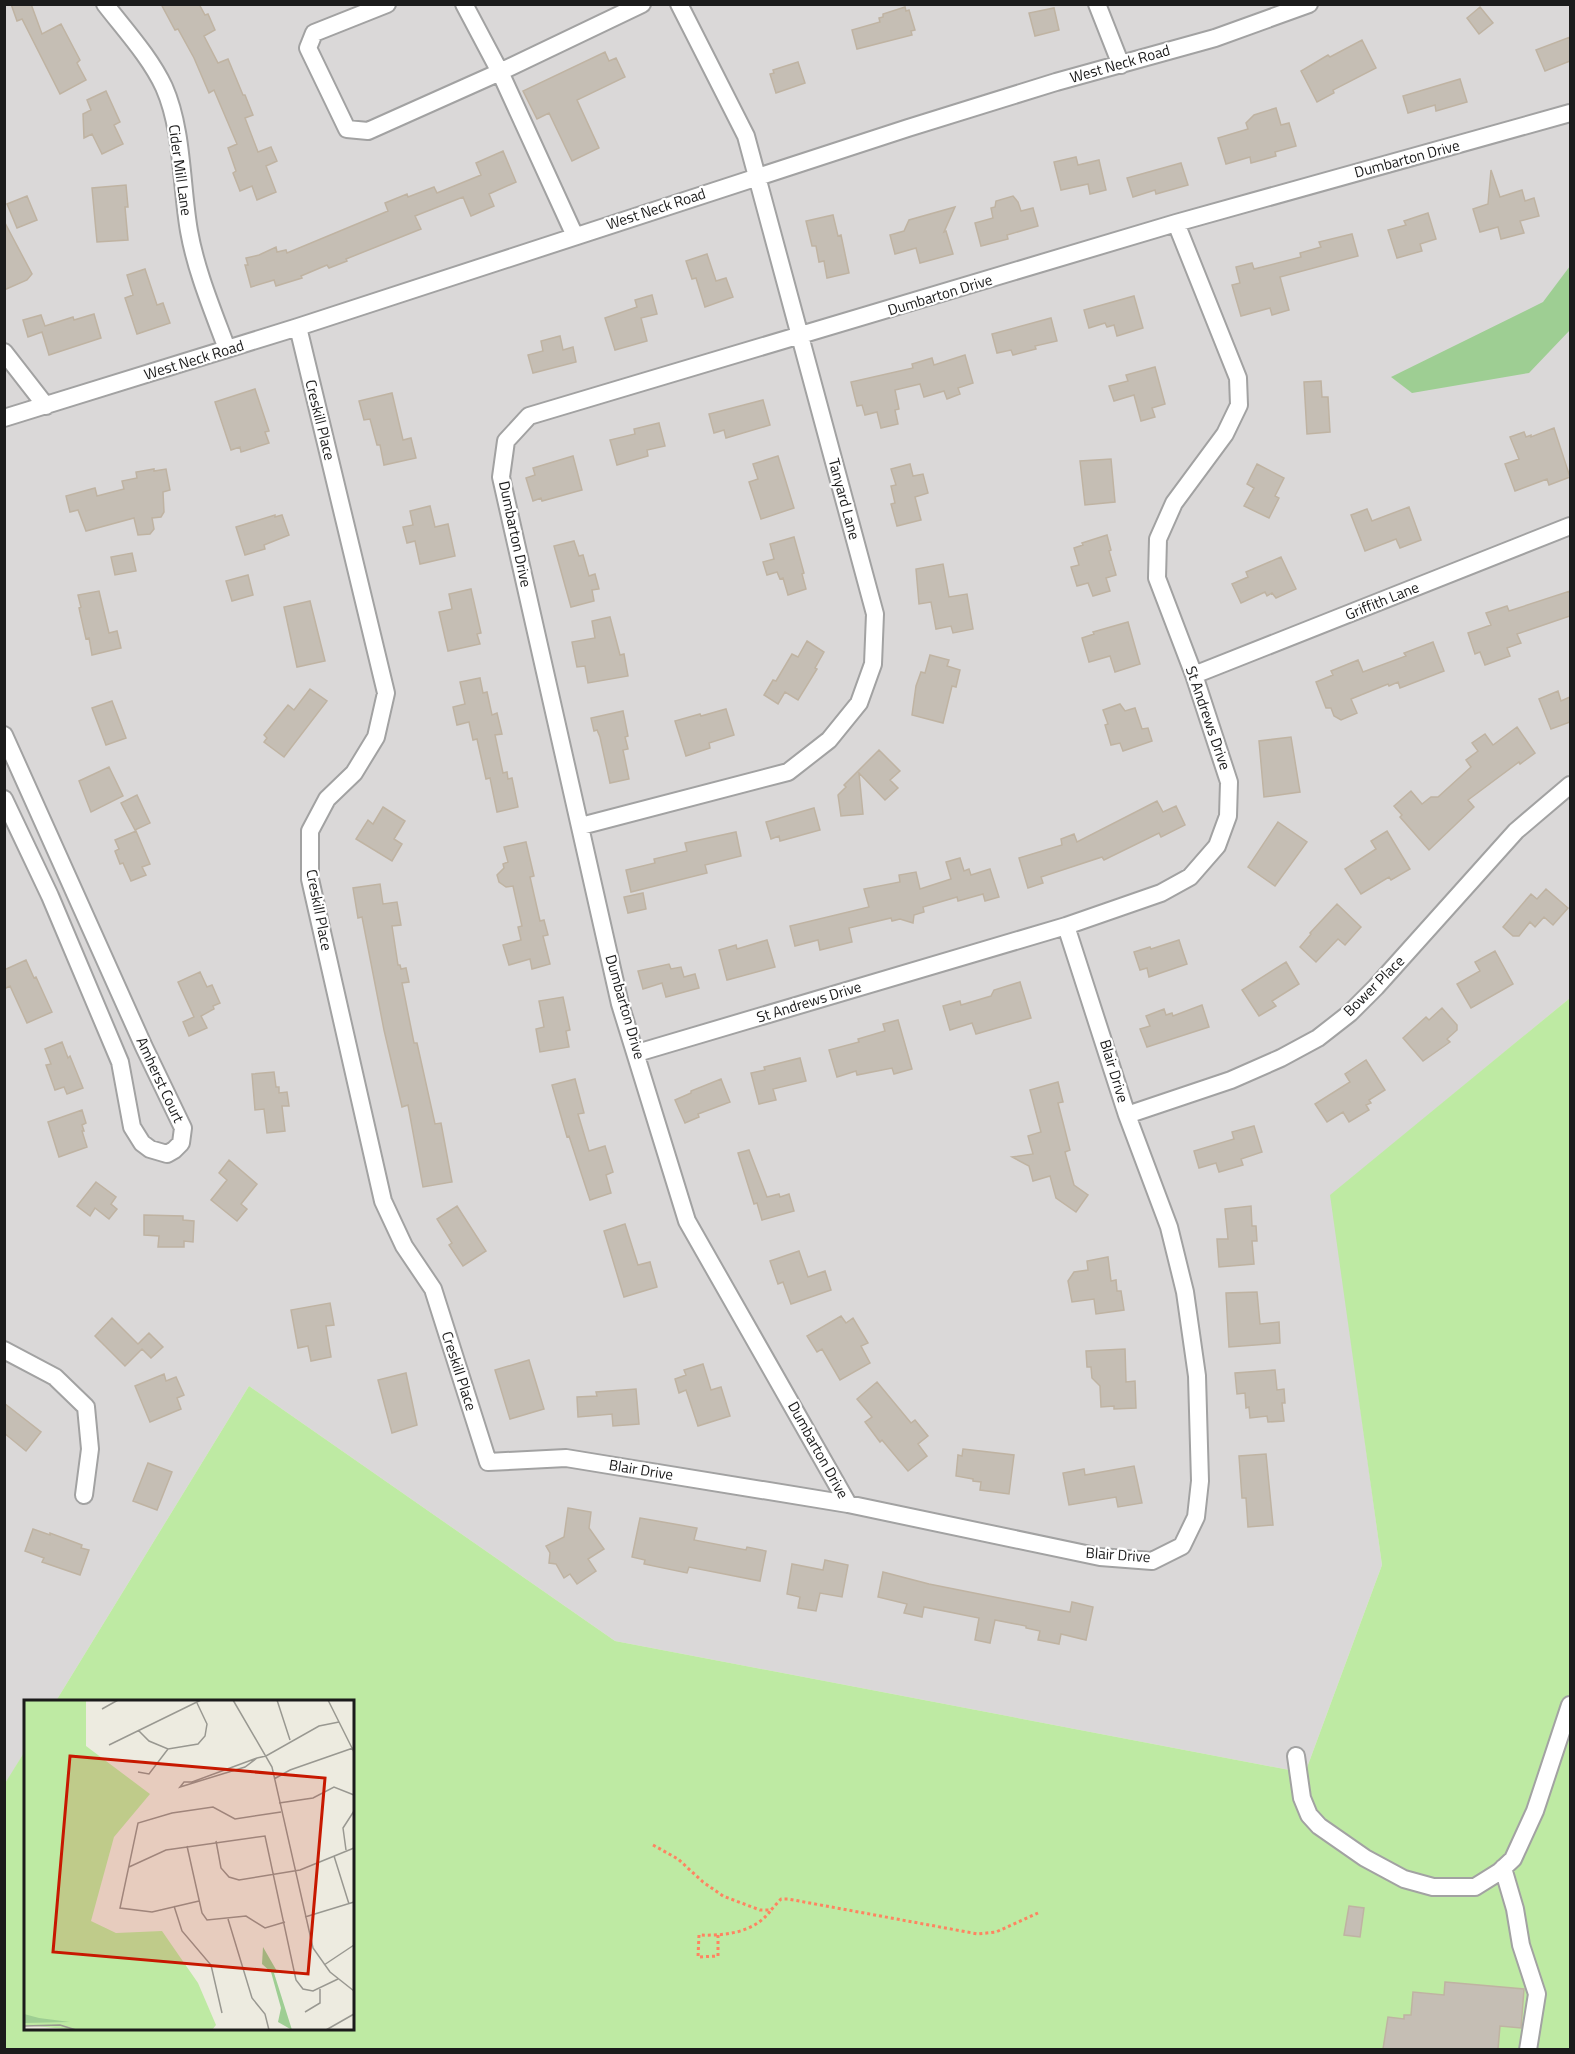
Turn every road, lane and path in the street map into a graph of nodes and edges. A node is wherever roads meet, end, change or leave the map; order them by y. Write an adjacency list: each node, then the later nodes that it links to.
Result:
1 (105, 4): 16 (street, Cider Mill Lane)
2 (387, 4): 9 (street)
3 (464, 4): 9 (street)
4 (642, 4): 9 (street)
5 (679, 4): 11 (street, Tanyard Lane)
6 (1097, 4): 8 (street)
7 (1309, 4): 8 (street, West Neck Road)
8 (1121, 65): 11 (street, West Neck Road)
9 (500, 72): 13 (street)
10 (1570, 113): 12 (street, Dumbarton Drive)
11 (756, 177): 13 (street, West Neck Road); 15 (street, Tanyard Lane)
12 (1176, 223): 15 (street, Dumbarton Drive); 21 (street, St Andrews Drive)
13 (575, 236): 14 (street, West Neck Road)
14 (298, 327): 16 (street, West Neck Road); 30 (street, Creskill Place)
15 (800, 336): 25 (street, Tanyard Lane); 25 (street, Dumbarton Drive)
16 (227, 349): 18 (street, West Neck Road)
17 (4, 352): 18 (street)
18 (46, 406): 19 (street, West Neck Road)
19 (4, 418)
20 (1570, 526): 21 (street, Griffith Lane)
21 (1194, 675): 26 (street, St Andrews Drive)
22 (4, 735): 24 (street, Amherst Court)
23 (1570, 785): 28 (street, Bower Place)
24 (4, 799)
25 (581, 826): 27 (street, Dumbarton Drive)
26 (1066, 926): 27 (street, St Andrews Drive); 28 (street, Blair Drive)
27 (637, 1053): 32 (street, Dumbarton Drive)
28 (1127, 1115): 32 (street, Blair Drive)
29 (4, 1350): 31 (street)
30 (488, 1462): 32 (street, Blair Drive)
31 (84, 1495)
32 (848, 1503)
33 (1570, 1705): 36 (street)
34 (1296, 1756): 36 (street)
35 (653, 1845): 37 (path)
36 (1503, 1868): 40 (street)
37 (771, 1910): 38 (path); 39 (path)
38 (1038, 1913)
39 (718, 1935): 39 (path)
40 (1528, 2049)

